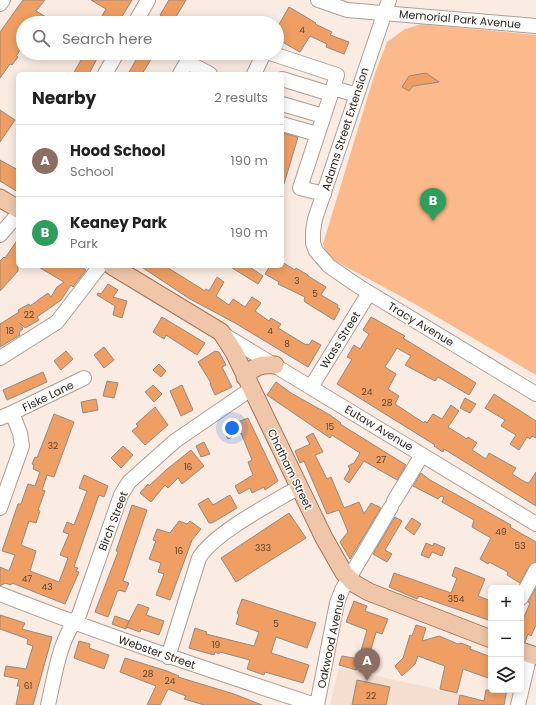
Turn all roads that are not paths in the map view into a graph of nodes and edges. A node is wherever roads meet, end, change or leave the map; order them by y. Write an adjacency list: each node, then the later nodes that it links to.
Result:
1 (3, 0): 4 (street)
2 (148, 0): 6 (street)
3 (318, 0): 5 (street, Memorial Park Avenue)
4 (0, 4)
5 (387, 6): 7 (street, Memorial Park Avenue); 17 (street, Adams Street Extension)
6 (139, 16)
7 (536, 26)
8 (284, 58): 16 (street)
9 (113, 60): 11 (street)
10 (262, 60): 14 (street)
11 (106, 72)
12 (181, 72): 13 (street)
13 (206, 72)
14 (258, 72)
15 (284, 79): 16 (street)
16 (332, 91): 17 (street); 19 (street)
17 (357, 95): 22 (street, Adams Street Extension)
18 (284, 105): 19 (street)
19 (323, 116): 21 (street)
20 (284, 125): 21 (street)
21 (317, 134): 22 (street)
22 (324, 194): 27 (street, Adams Street Extension)
23 (0, 198): 24 (main road)
24 (16, 208)
25 (16, 216): 26 (street)
26 (0, 234)
27 (315, 246): 30 (street, Tracy Avenue)
28 (98, 268): 32 (street)
29 (115, 268): 31 (main road, Chatham Street)
30 (369, 293): 36 (street, Wass Street); 37 (street, Tracy Avenue)
31 (221, 332): 33 (street, Eutaw Avenue); 35 (main road, Chatham Street)
32 (0, 358)
33 (274, 365): 35 (main road); 36 (street, Eutaw Avenue)
34 (84, 378): 38 (street, Fiske Lane)
35 (248, 383): 40 (main road, Chatham Street); 47 (street, Birch Street)
36 (311, 387): 39 (street, Eutaw Avenue)
37 (536, 394)
38 (6, 416): 41 (street)
39 (422, 455): 42 (street, Eutaw Avenue); 44 (street, Oakwood Avenue)
40 (299, 486): 44 (main road, Chatham Street); 50 (street)
41 (0, 508)
42 (536, 524)
43 (536, 570): 45 (street)
44 (349, 578): 48 (main road, Chatham Street); 52 (street, Oakwood Avenue)
45 (524, 592)
46 (0, 594): 47 (street, Webster Street)
47 (73, 623): 50 (street, Webster Street); 51 (street, Birch Street)
48 (488, 638)
49 (529, 654): 53 (street)
50 (168, 657): 52 (street, Webster Street)
51 (48, 705)
52 (316, 705)
53 (518, 705)

